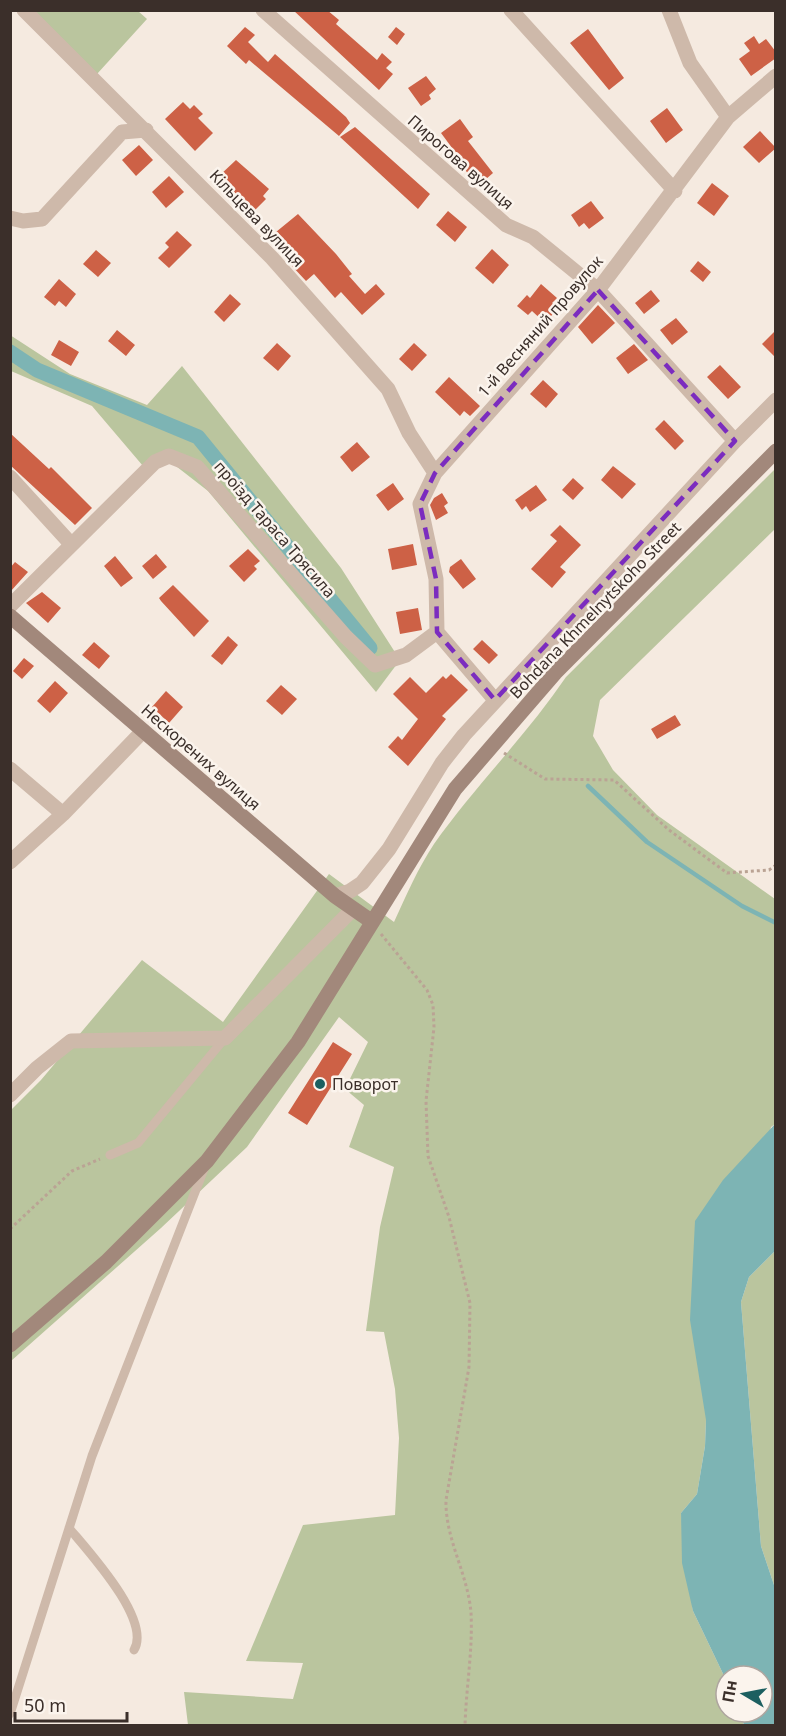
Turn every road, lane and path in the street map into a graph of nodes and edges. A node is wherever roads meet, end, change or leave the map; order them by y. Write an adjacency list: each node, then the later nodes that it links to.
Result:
1 (24, 10): 7 (street, Кільцева вулиця)
2 (263, 10): 10 (street, Пирогова вулиця)
3 (511, 10): 8 (street)
4 (669, 10): 6 (street)
5 (776, 76): 6 (street, 1-й Весняний провулок)
6 (728, 117): 8 (street, 1-й Весняний провулок)
7 (146, 130): 9 (street); 14 (street, Кільцева вулиця)
8 (675, 191): 10 (street, 1-й Весняний провулок)
9 (10, 218)
10 (598, 290): 12 (street, Пирогова вулиця); 14 (street, 1-й Весняний провулок)
11 (776, 400): 12 (street)
12 (735, 441): 20 (street)
13 (776, 452): 22 (main road, Bohdana Khmelnytskoho Street)
14 (435, 473): 19 (street, 1-й Весняний провулок)
15 (10, 477): 16 (street)
16 (71, 544): 17 (street, проїзд Тараса Трясила); 19 (street, проїзд Тараса Трясила)
17 (10, 606)
18 (10, 616): 21 (main road, Нескорених вулиця)
19 (436, 632): 20 (street)
20 (495, 700): 27 (street)
21 (142, 731): 24 (street); 27 (main road, Нескорених вулиця)
22 (492, 746): 26 (path); 29 (main road, Bohdana Khmelnytskoho Street)
23 (10, 770): 24 (street)
24 (63, 814): 25 (street)
25 (10, 862)
26 (776, 864)
27 (335, 896): 28 (main road, Нескорених вулиця)
28 (353, 909): 29 (main road, Нескорених вулиця); 30 (street)
29 (371, 921): 33 (main road, Bohdana Khmelnytskoho Street); 39 (path)
30 (225, 1038): 31 (street); 32 (lane)
31 (10, 1095)
32 (111, 1155): 34 (path)
33 (207, 1161): 35 (main road, Bohdana Khmelnytskoho Street); 36 (lane)
34 (10, 1229)
35 (10, 1344)
36 (69, 1528): 37 (lane); 38 (lane)
37 (134, 1650)
38 (10, 1714)
39 (465, 1725)

